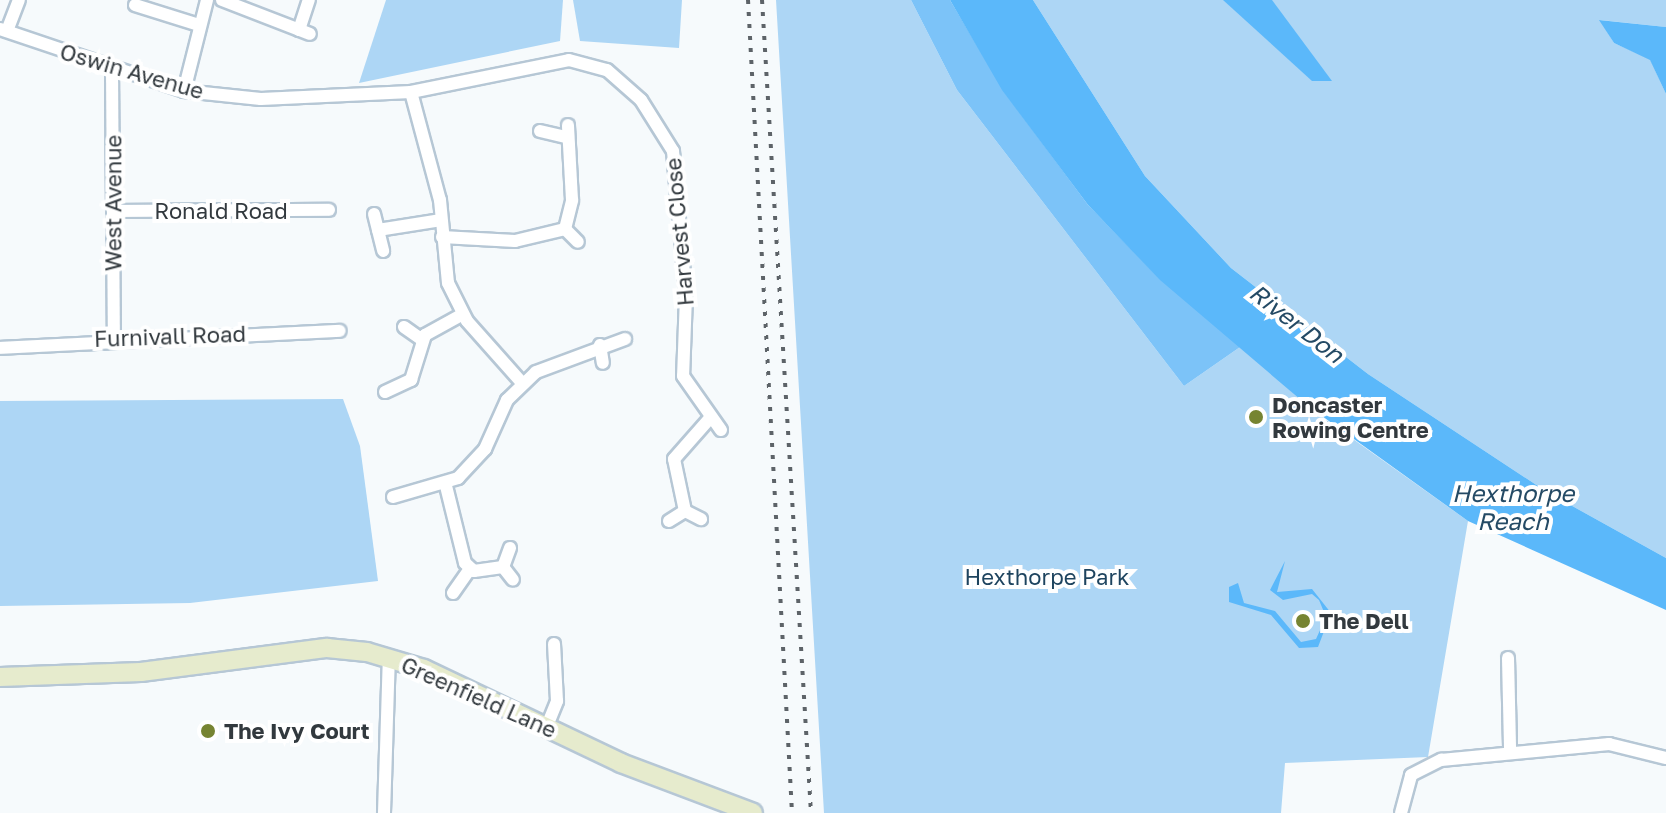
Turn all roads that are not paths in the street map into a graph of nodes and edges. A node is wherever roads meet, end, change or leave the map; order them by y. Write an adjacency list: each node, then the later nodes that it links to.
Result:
1 (19, 0): 8 (street)
2 (207, 0): 7 (street)
3 (222, 0): 4 (street)
4 (309, 0)
5 (135, 5): 6 (street)
6 (158, 6): 7 (street)
7 (199, 25): 10 (street)
8 (3, 30): 9 (street, Oswin Avenue)
9 (112, 69): 10 (street, Oswin Avenue); 14 (street, West Avenue)
10 (184, 91): 11 (street, Oswin Avenue)
11 (411, 92): 16 (street); 33 (street, Harvest Close)
12 (540, 131): 17 (street)
13 (329, 210): 14 (street, Ronald Road)
14 (114, 211): 25 (street, West Avenue)
15 (374, 214): 18 (street)
16 (441, 220): 18 (street); 19 (street)
17 (565, 229): 19 (street); 20 (street)
18 (378, 230): 21 (street)
19 (442, 237): 22 (street)
20 (578, 242)
21 (383, 251)
22 (463, 314): 26 (street); 31 (street)
23 (404, 327): 26 (street)
24 (340, 331): 25 (street, Furnivall Road)
25 (114, 337): 29 (street, Furnivall Road)
26 (421, 339): 32 (street)
27 (625, 339): 28 (street)
28 (600, 345): 30 (street); 31 (street)
29 (0, 348)
30 (603, 363)
31 (522, 383): 35 (street)
32 (385, 392)
33 (710, 418): 34 (street, Harvest Close); 37 (street)
34 (721, 430)
35 (446, 486): 36 (street); 42 (street)
36 (393, 497)
37 (685, 511): 38 (street); 39 (street)
38 (701, 519)
39 (669, 521)
40 (510, 548): 41 (street)
41 (503, 567): 42 (street); 43 (street)
42 (470, 569): 44 (street)
43 (513, 580)
44 (453, 593)
45 (554, 644): 49 (street)
46 (389, 657): 48 (street, Greenfield Lane); 49 (street, Greenfield Lane); 52 (street)
47 (1508, 658): 50 (street)
48 (0, 677)
49 (547, 726): 53 (street, Greenfield Lane)
50 (1510, 749): 51 (street); 54 (street)
51 (1666, 758)
52 (384, 813)
53 (753, 813)
54 (1401, 813)

